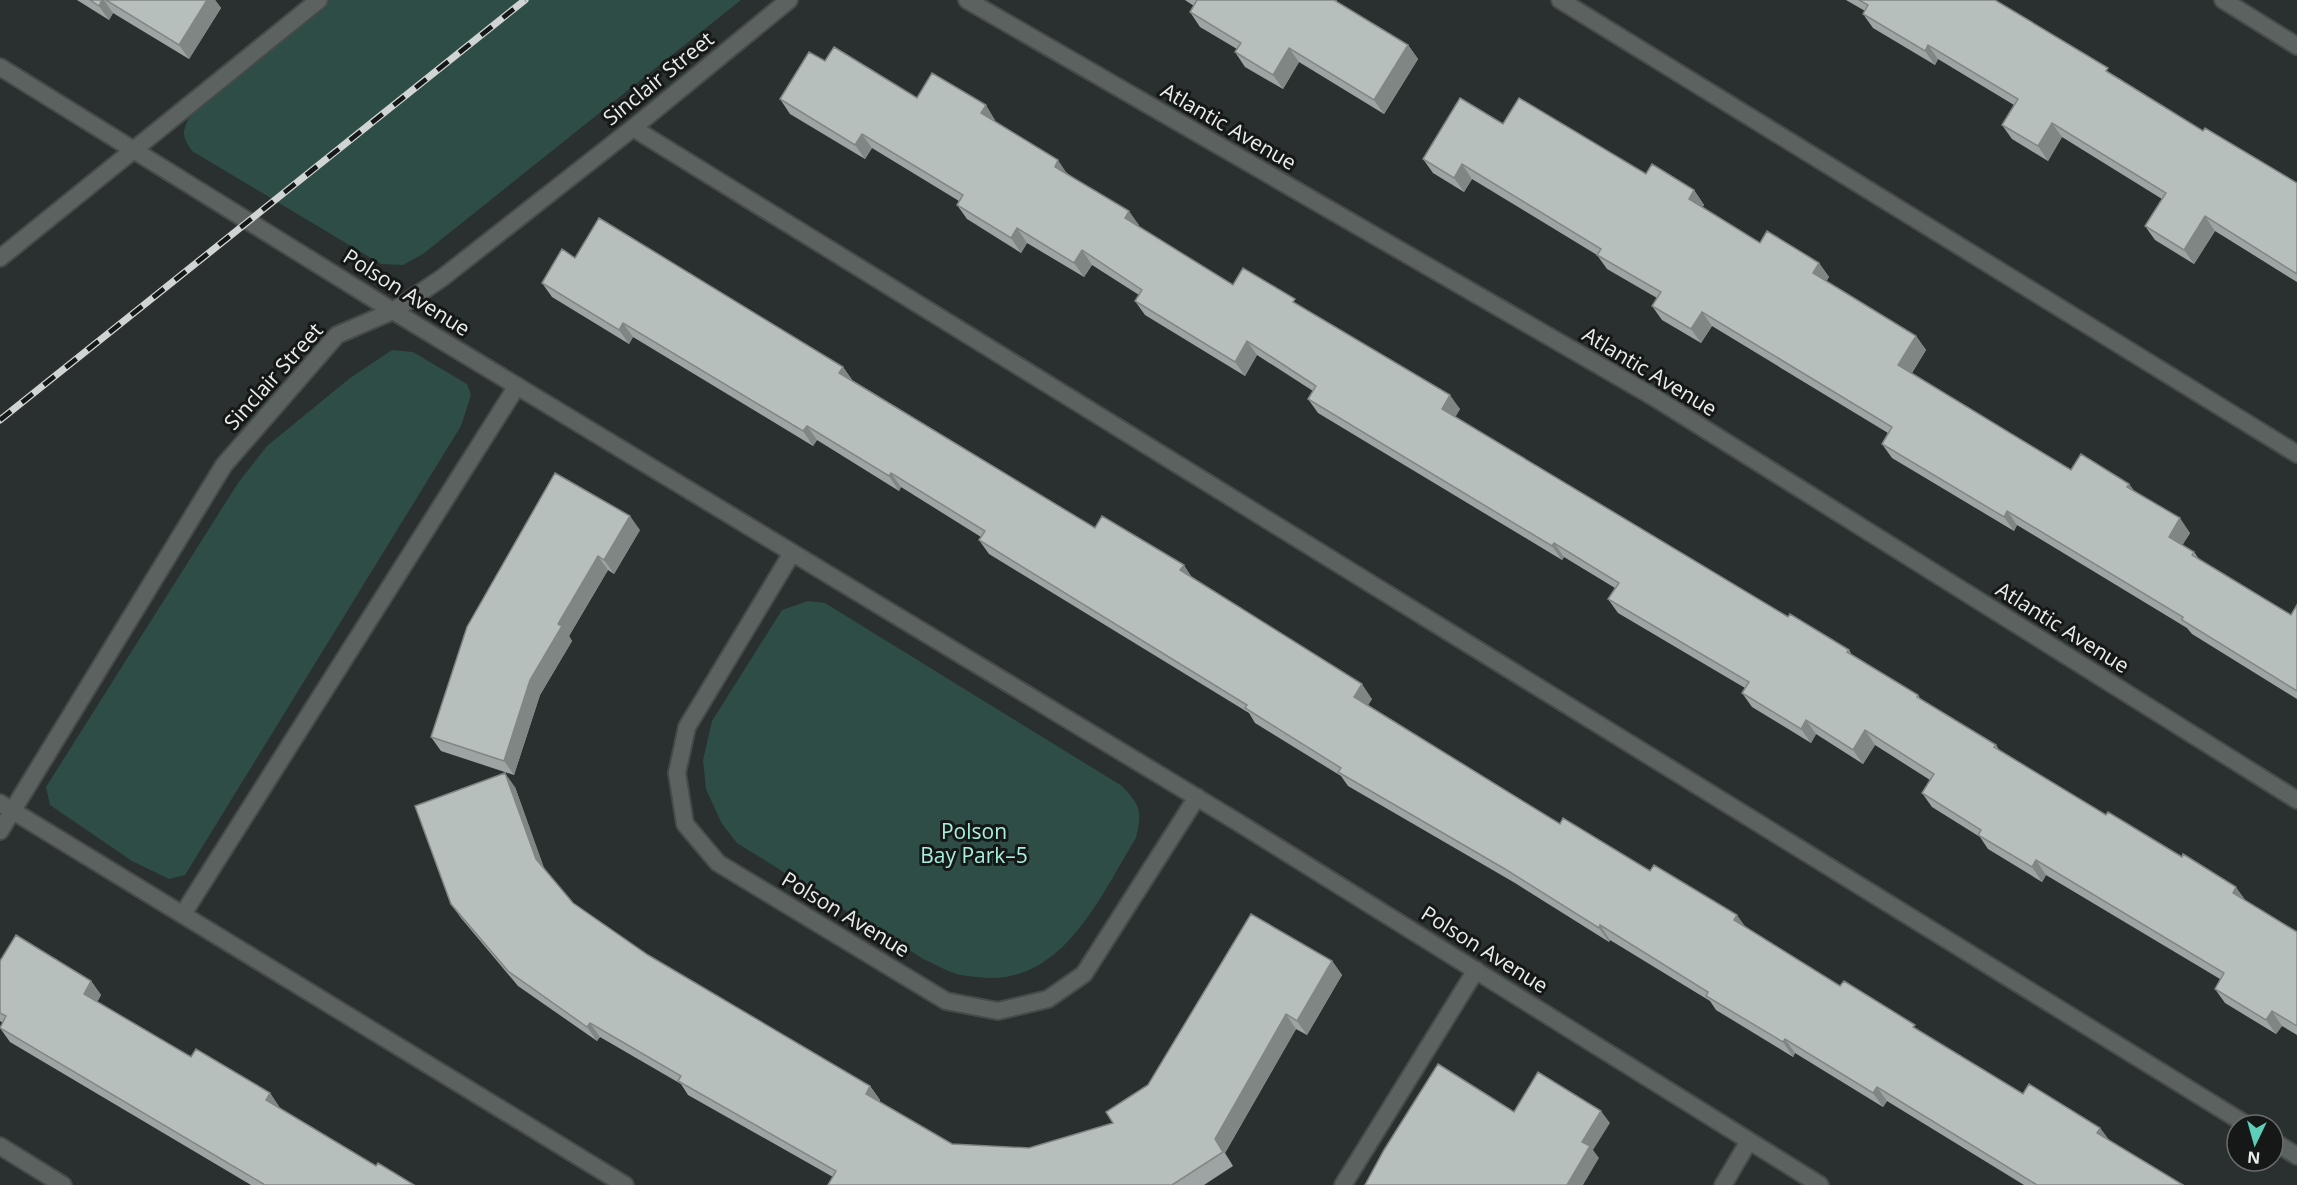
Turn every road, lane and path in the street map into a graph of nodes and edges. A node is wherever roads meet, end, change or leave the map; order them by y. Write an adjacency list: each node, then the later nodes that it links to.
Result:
1 (319, 0): 9 (street)
2 (789, 0): 8 (street, Sinclair Street)
3 (967, 0): 16 (street, Atlantic Avenue)
4 (1560, 0): 13 (street)
5 (2223, 0): 6 (street)
6 (2297, 46)
7 (0, 67): 9 (street, Polson Avenue)
8 (633, 128): 11 (street, Sinclair Street); 21 (street)
9 (135, 150): 10 (street); 11 (street, Polson Avenue)
10 (0, 258)
11 (393, 311): 12 (street, Polson Avenue); 17 (street, Sinclair Street)
12 (517, 386): 14 (street, Polson Avenue); 19 (street)
13 (2297, 454)
14 (792, 553): 15 (street, Polson Avenue); 15 (street, Polson Avenue)
15 (1197, 797): 20 (street, Polson Avenue)
16 (2297, 800)
17 (6, 807): 18 (street, Sinclair Street); 19 (street)
18 (0, 831)
19 (183, 914): 25 (street)
20 (1476, 970): 22 (street, Polson Avenue); 26 (street)
21 (2228, 1113)
22 (1749, 1141): 27 (street); 28 (street, Polson Avenue)
23 (0, 1146): 24 (street)
24 (63, 1185)
25 (625, 1185)
26 (1343, 1185)
27 (1724, 1185)
28 (1820, 1185)

